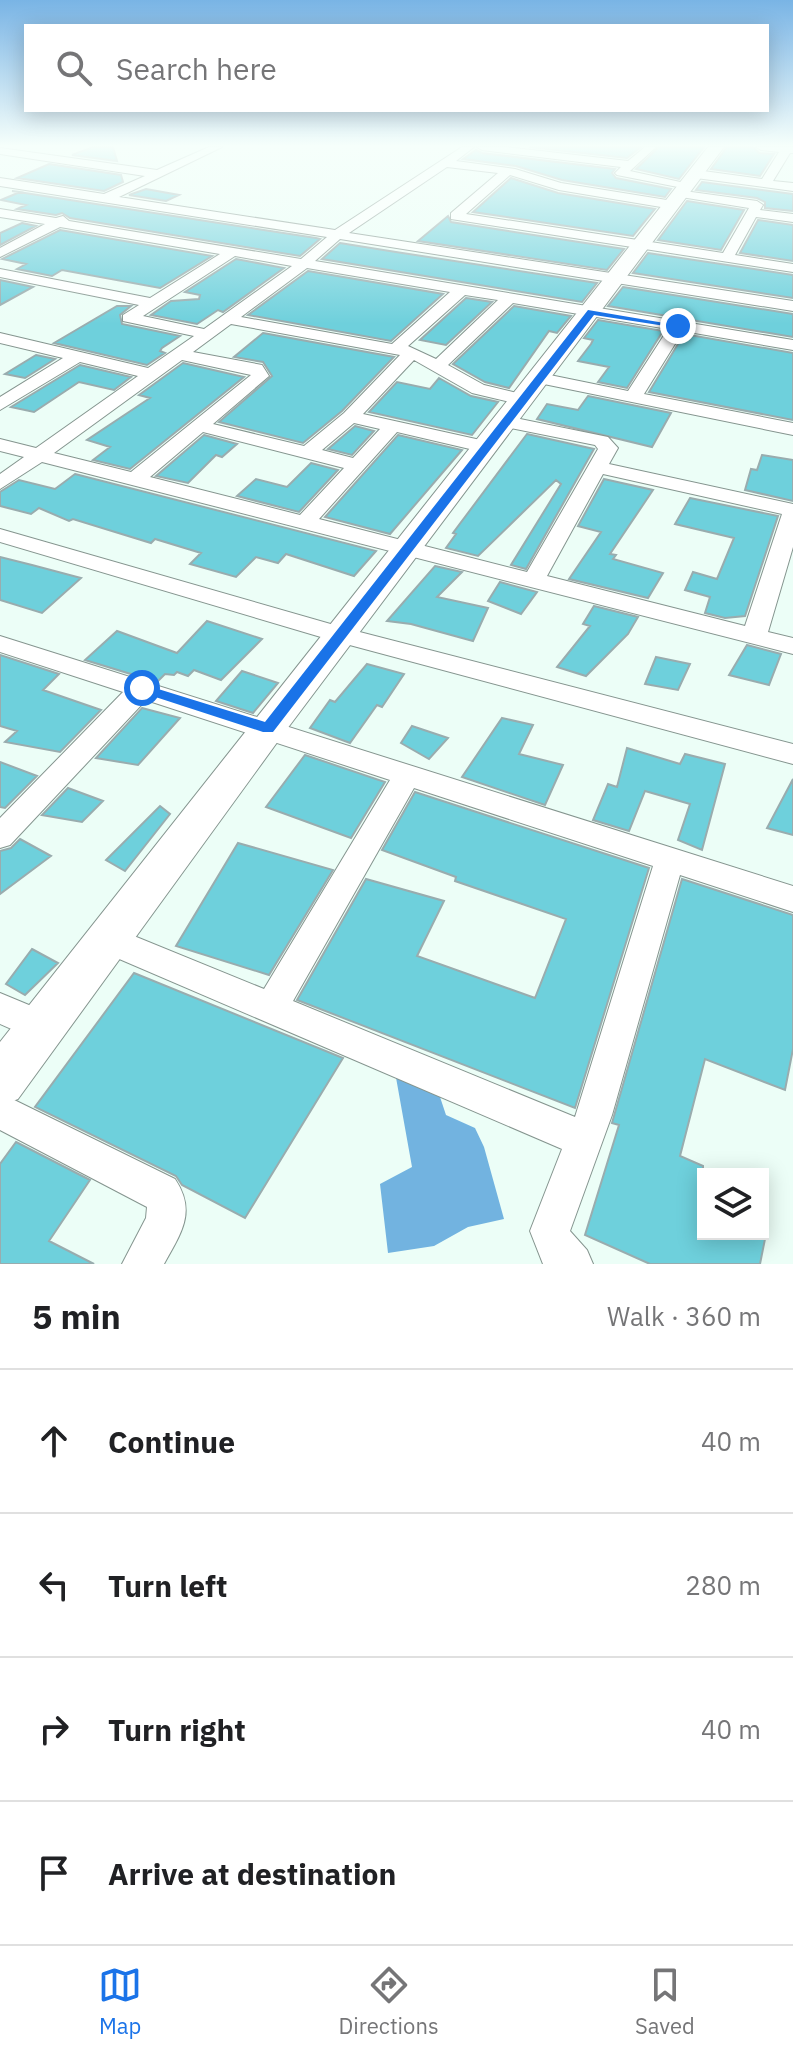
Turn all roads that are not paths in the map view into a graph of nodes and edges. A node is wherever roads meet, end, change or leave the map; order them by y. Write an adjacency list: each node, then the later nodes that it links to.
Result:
1 (90, 206): 10 (street)
2 (155, 206): 11 (street)
3 (381, 206): 11 (street)
4 (467, 206): 12 (street)
5 (671, 206): 12 (street)
6 (756, 206): 8 (street)
7 (0, 213): 10 (street)
8 (752, 213): 9 (street); 15 (street)
9 (793, 218)
10 (59, 223): 13 (street); 14 (street)
11 (337, 235): 16 (street); 19 (street)
12 (641, 247): 15 (street); 19 (street)
13 (232, 252): 16 (street); 22 (street)
14 (0, 253)
15 (726, 259): 17 (street)
16 (304, 264): 20 (street); 25 (street)
17 (793, 268)
18 (0, 273): 22 (street)
19 (618, 278): 23 (street); 24 (street)
20 (460, 291): 21 (street); 30 (street)
21 (508, 299): 24 (street); 33 (street)
22 (151, 303): 27 (street)
23 (793, 306)
24 (591, 312): 26 (street); 37 (street)
25 (228, 319): 27 (street); 30 (street)
26 (678, 326): 29 (street); 35 (street)
27 (207, 334): 31 (street)
28 (0, 338): 32 (street)
29 (793, 345)
30 (404, 351): 33 (street); 38 (street)
31 (179, 354): 34 (street); 39 (street)
32 (76, 357): 34 (street); 36 (street)
33 (438, 366): 37 (street)
34 (151, 374): 44 (street)
35 (633, 397): 37 (street); 41 (street)
36 (0, 405)
37 (514, 412): 40 (street); 46 (street); 52 (street)
38 (350, 417): 40 (street); 43 (street)
39 (200, 426): 43 (street); 47 (street)
40 (393, 426): 45 (street)
41 (793, 429)
42 (0, 445): 44 (street)
43 (307, 453): 45 (street)
44 (40, 455): 47 (street); 48 (street)
45 (357, 465): 50 (street)
46 (597, 467): 49 (street); 53 (street)
47 (134, 480): 50 (street)
48 (0, 483)
49 (793, 511): 55 (street)
50 (304, 523): 52 (street)
51 (0, 535): 54 (street)
52 (407, 550): 53 (street); 54 (street)
53 (533, 581): 55 (street)
54 (340, 635): 59 (street); 60 (street)
55 (754, 637): 57 (street)
56 (0, 644): 58 (street)
57 (793, 646)
58 (142, 688): 59 (street); 62 (street)
59 (268, 728): 61 (street); 65 (street)
60 (793, 754)
61 (408, 773): 63 (street); 67 (street)
62 (0, 837)
63 (670, 858): 64 (street); 71 (street)
64 (793, 899)
65 (107, 939): 67 (street); 68 (street)
66 (0, 1008): 68 (street)
67 (271, 1008): 71 (street)
68 (41, 1026): 69 (street)
69 (0, 1082)
70 (0, 1111): 72 (street)
71 (584, 1139): 73 (street)
72 (142, 1264)
73 (573, 1264)

